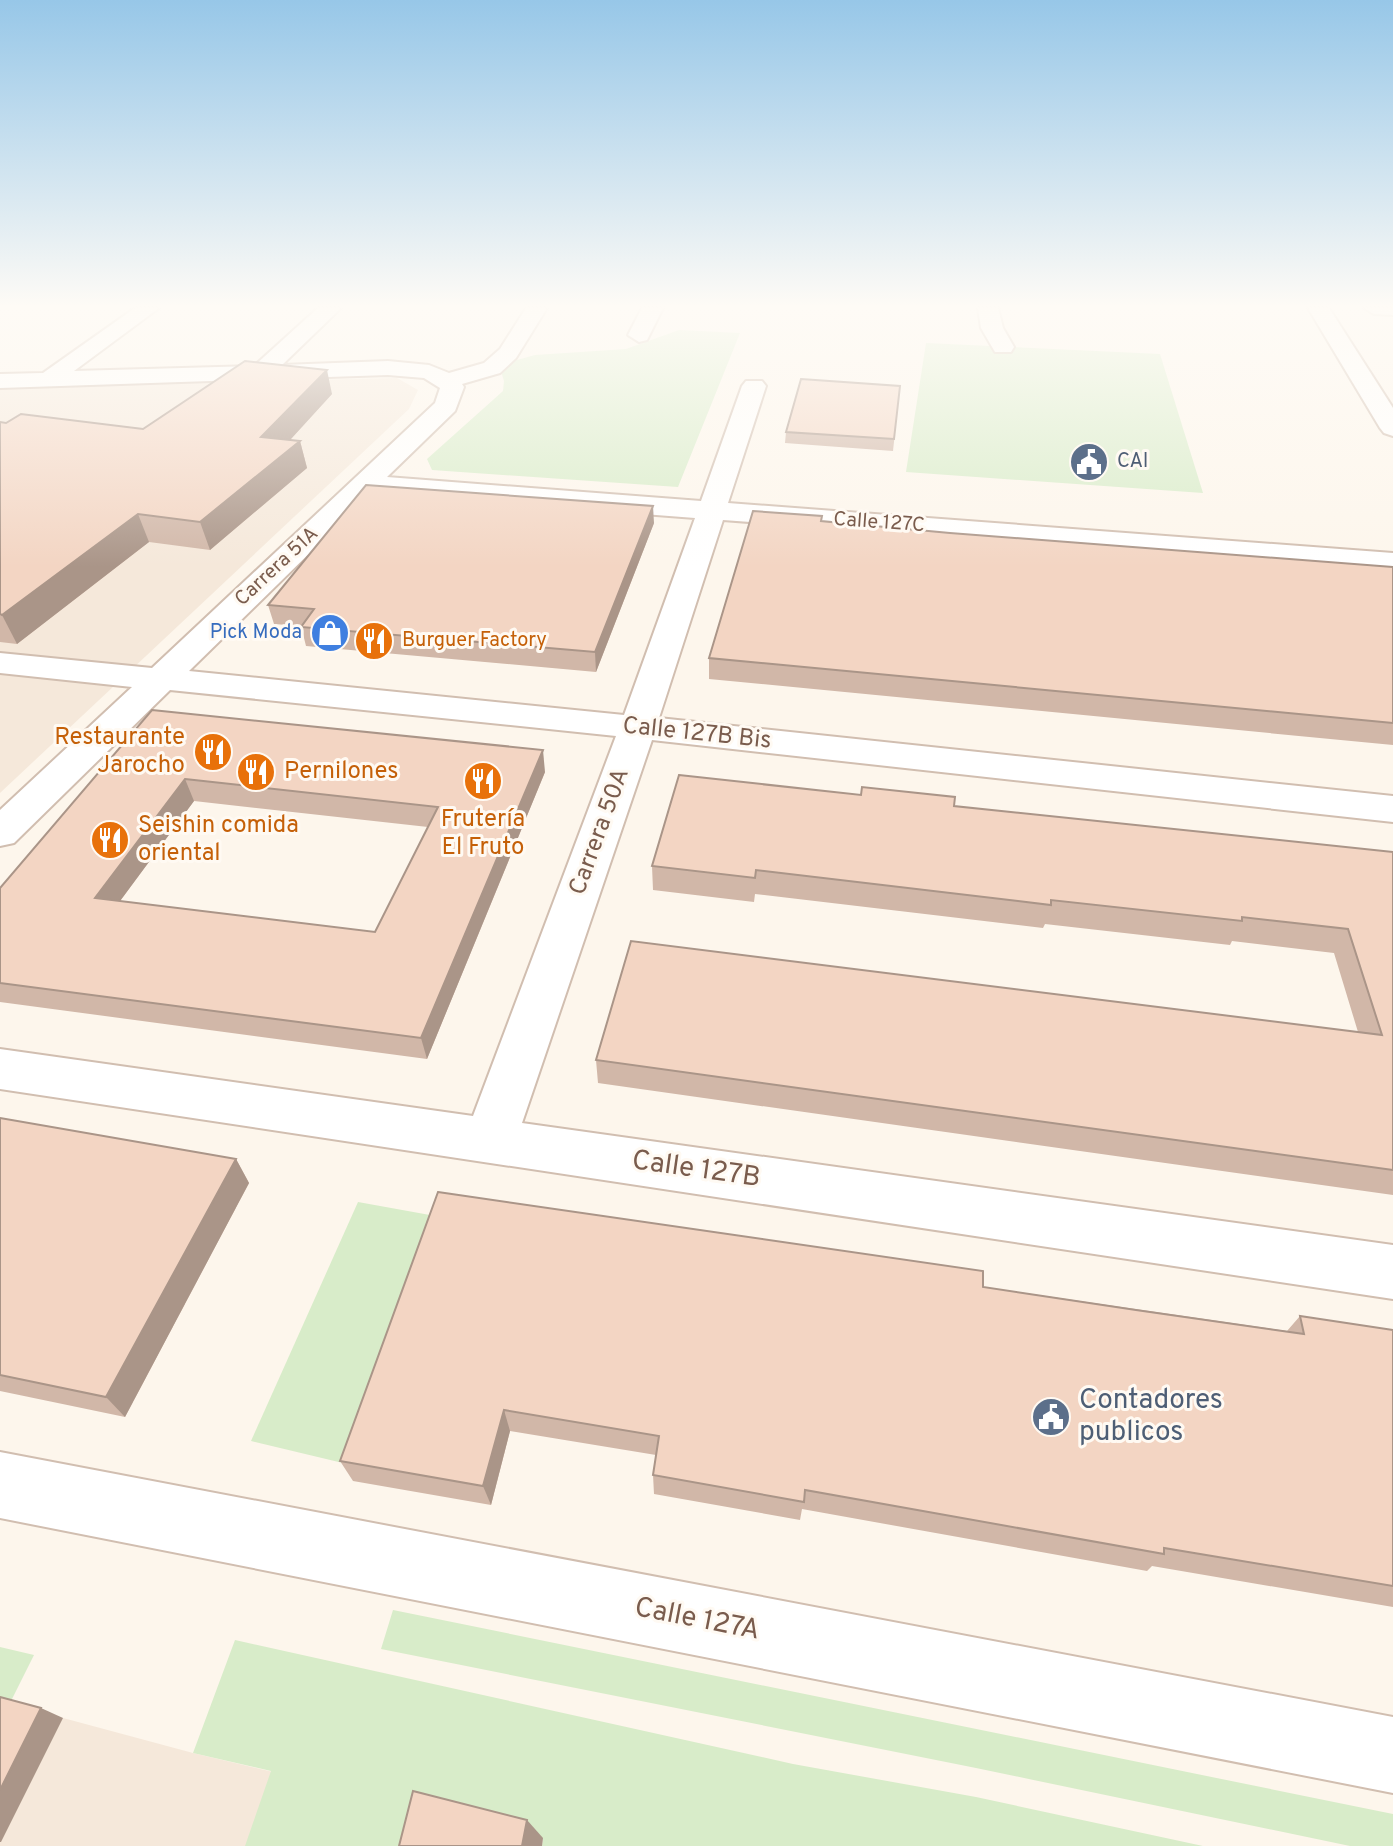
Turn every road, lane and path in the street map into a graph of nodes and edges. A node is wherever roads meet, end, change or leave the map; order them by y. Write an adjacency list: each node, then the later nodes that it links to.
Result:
1 (450, 394): 5 (street, Carrera 51A)
2 (751, 394): 6 (street, Carrera 50A)
3 (1371, 394): 4 (street)
4 (1393, 428)
5 (365, 484): 6 (street, Calle 127C); 9 (street, Carrera 51A)
6 (712, 511): 7 (street, Calle 127C); 10 (street, Carrera 50A)
7 (1393, 562)
8 (0, 663): 9 (street, Calle 127B Bis)
9 (160, 678): 10 (street, Calle 127B Bis); 12 (street, Carrera 51A)
10 (638, 727): 11 (street, Calle 127B Bis); 14 (street, Carrera 50A)
11 (1393, 809)
12 (0, 833)
13 (0, 1069): 14 (street, Calle 127B)
14 (490, 1140): 15 (street, Calle 127B)
15 (1393, 1272)
16 (0, 1485): 17 (street, Calle 127A)
17 (1393, 1755)

